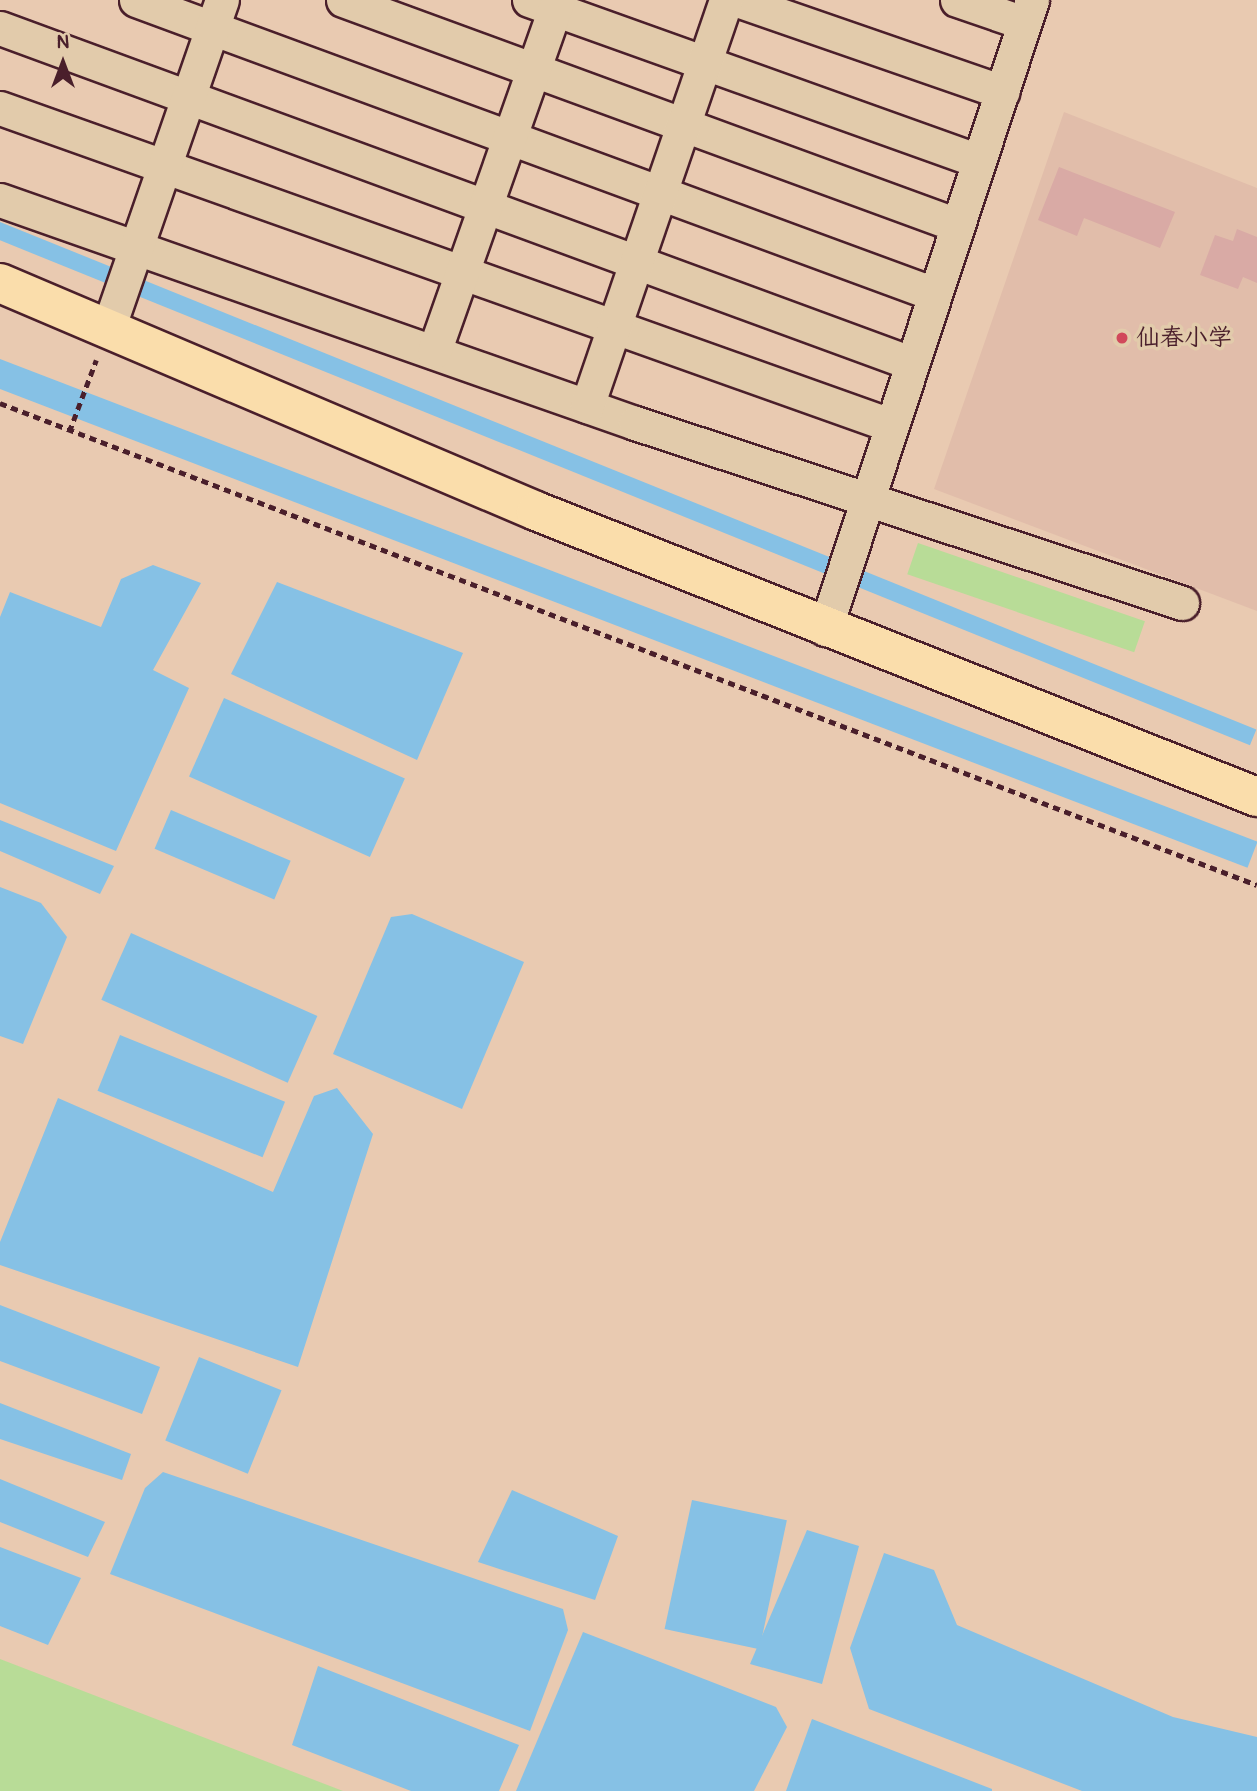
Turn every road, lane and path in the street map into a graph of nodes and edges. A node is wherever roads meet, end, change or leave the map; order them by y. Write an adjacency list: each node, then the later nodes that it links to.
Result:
1 (136, 0): 8 (street)
2 (343, 0): 11 (street)
3 (726, 0): 10 (street)
4 (737, 0): 12 (street)
5 (957, 0): 7 (street)
6 (547, 3): 10 (street); 11 (street)
7 (1028, 12): 12 (street)
8 (217, 14): 13 (street); 16 (street)
9 (0, 28): 13 (street)
10 (704, 63): 15 (street); 17 (street)
11 (533, 70): 15 (street); 16 (street)
12 (1002, 92): 17 (street)
13 (189, 96): 18 (street); 21 (street)
14 (0, 108): 18 (street)
15 (684, 125): 19 (street); 22 (street)
16 (510, 137): 19 (street); 21 (street)
17 (978, 161): 22 (street)
18 (164, 166): 23 (street); 25 (street)
19 (660, 193): 24 (street); 27 (street)
20 (0, 200): 23 (street)
21 (486, 206): 24 (street); 25 (street)
22 (957, 225): 27 (street)
23 (136, 248): 28 (street); 30 (street)
24 (637, 261): 29 (street); 31 (street)
25 (462, 273): 29 (street); 30 (street)
26 (0, 283): 28 (main road)
27 (934, 294): 31 (street)
28 (109, 327): 35 (path); 38 (main road)
29 (615, 327): 33 (street); 34 (street)
30 (434, 352): 33 (street)
31 (911, 363): 34 (street)
32 (0, 402): 35 (path)
33 (587, 407): 36 (street)
34 (890, 425): 36 (street)
35 (69, 432): 40 (path)
36 (868, 496): 37 (street); 38 (street)
37 (1182, 603)
38 (825, 629): 39 (main road)
39 (1257, 797)
40 (1257, 885)

